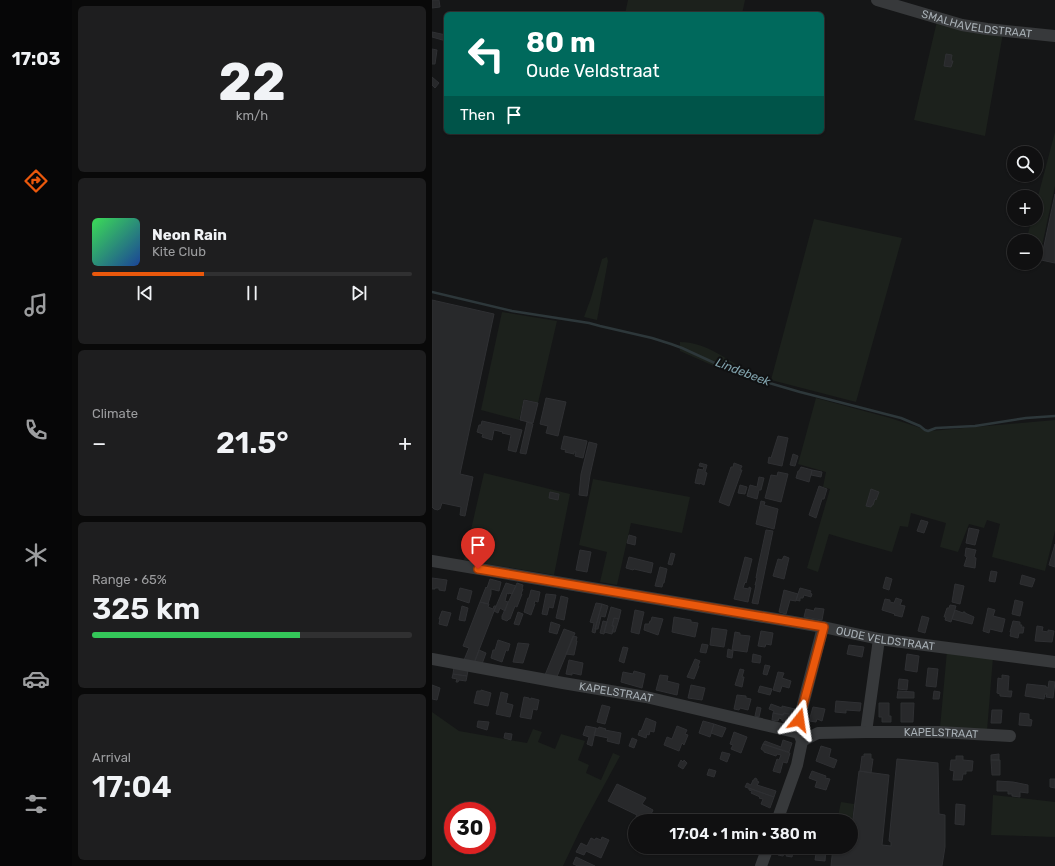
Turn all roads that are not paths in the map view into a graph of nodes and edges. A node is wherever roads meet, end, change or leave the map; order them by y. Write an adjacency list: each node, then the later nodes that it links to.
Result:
1 (877, 0): 2 (street, SMALHAVELDSTRAAT)
2 (1055, 36)
3 (432, 561): 4 (street, OUDE VELDSTRAAT)
4 (824, 627): 5 (street, OUDE VELDSTRAAT); 10 (street)
5 (879, 639): 7 (street, OUDE VELDSTRAAT); 8 (street)
6 (432, 659): 10 (street, KAPELSTRAAT)
7 (1055, 662)
8 (866, 732): 9 (street, KAPELSTRAAT); 10 (street, KAPELSTRAAT)
9 (1010, 736)
10 (800, 737): 11 (street)
11 (780, 814)
12 (765, 854): 13 (street)
13 (761, 866)

